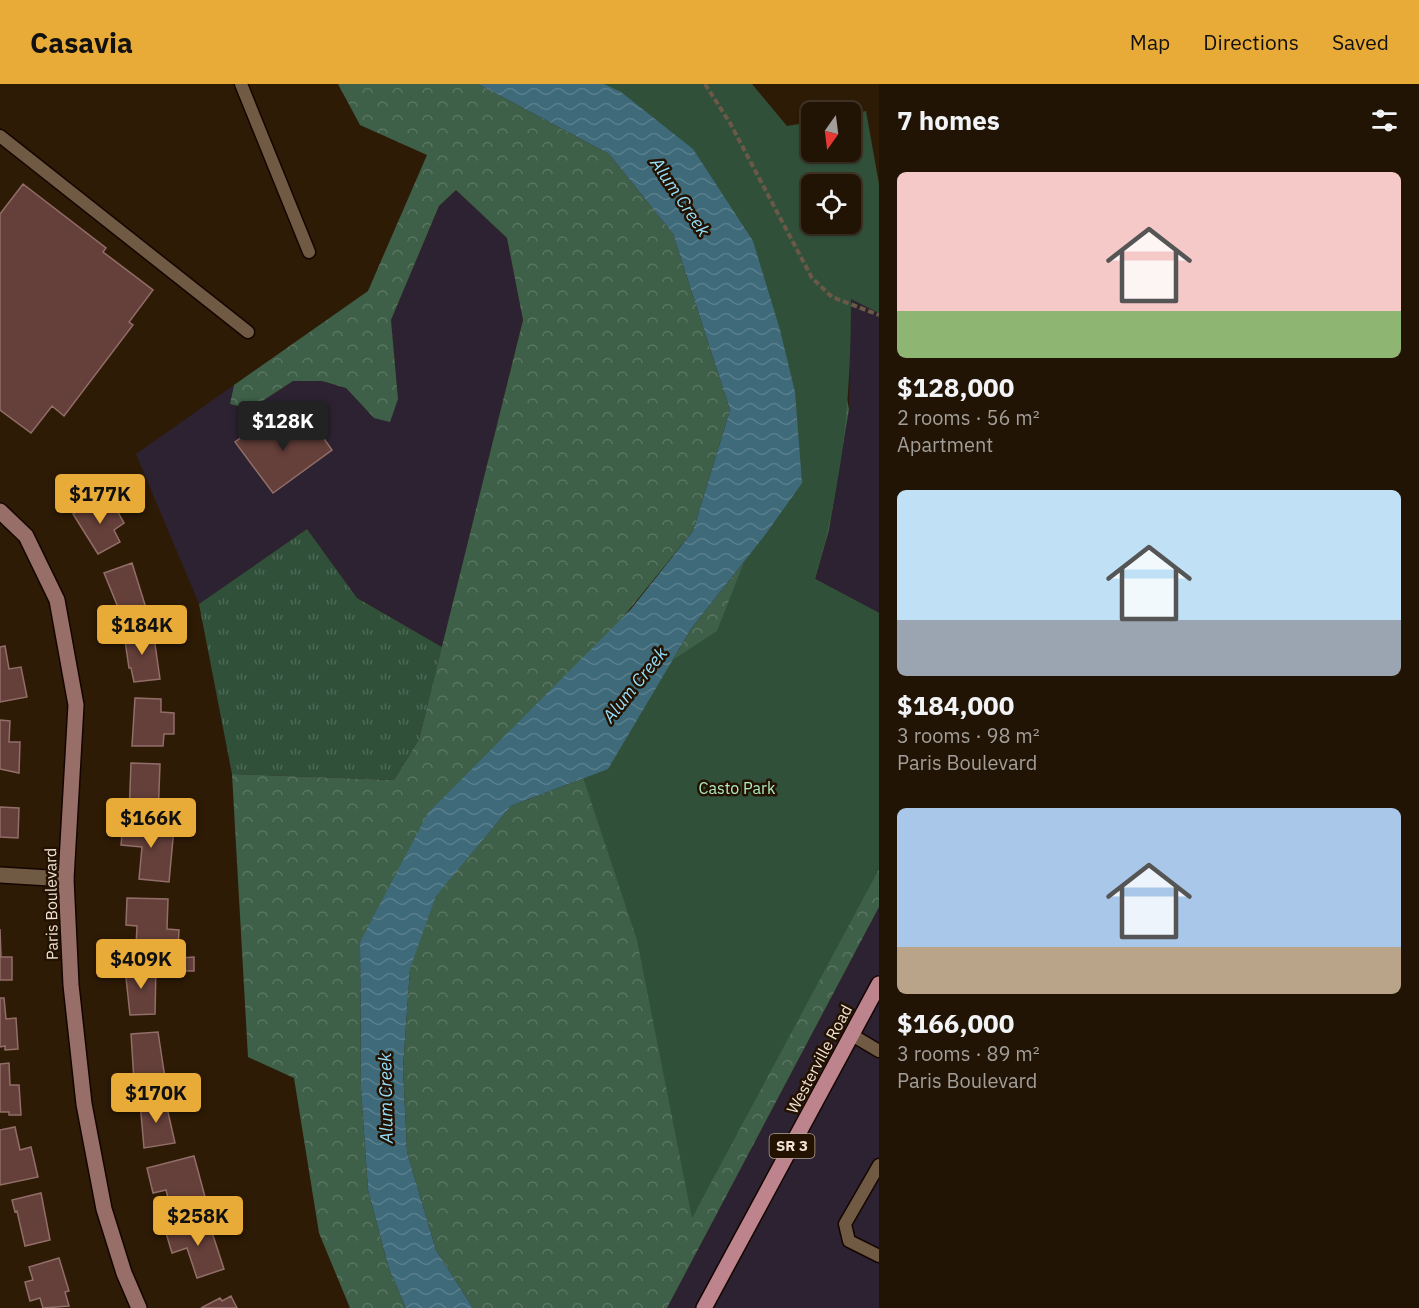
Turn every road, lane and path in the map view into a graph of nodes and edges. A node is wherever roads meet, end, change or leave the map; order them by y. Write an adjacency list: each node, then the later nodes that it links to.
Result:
1 (240, 84): 4 (lane)
2 (705, 84): 5 (path)
3 (0, 136): 6 (lane)
4 (309, 252)
5 (879, 315)
6 (248, 332)
7 (0, 511): 9 (street, Paris Boulevard)
8 (0, 875): 9 (street)
9 (66, 879): 15 (street, Paris Boulevard)
10 (879, 984): 11 (main road, Westerville Road / SR 3)
11 (852, 1035): 12 (lane); 16 (main road, Westerville Road / SR 3)
12 (879, 1051)
13 (879, 1165): 14 (lane)
14 (879, 1256)
15 (139, 1308)
16 (704, 1308)

